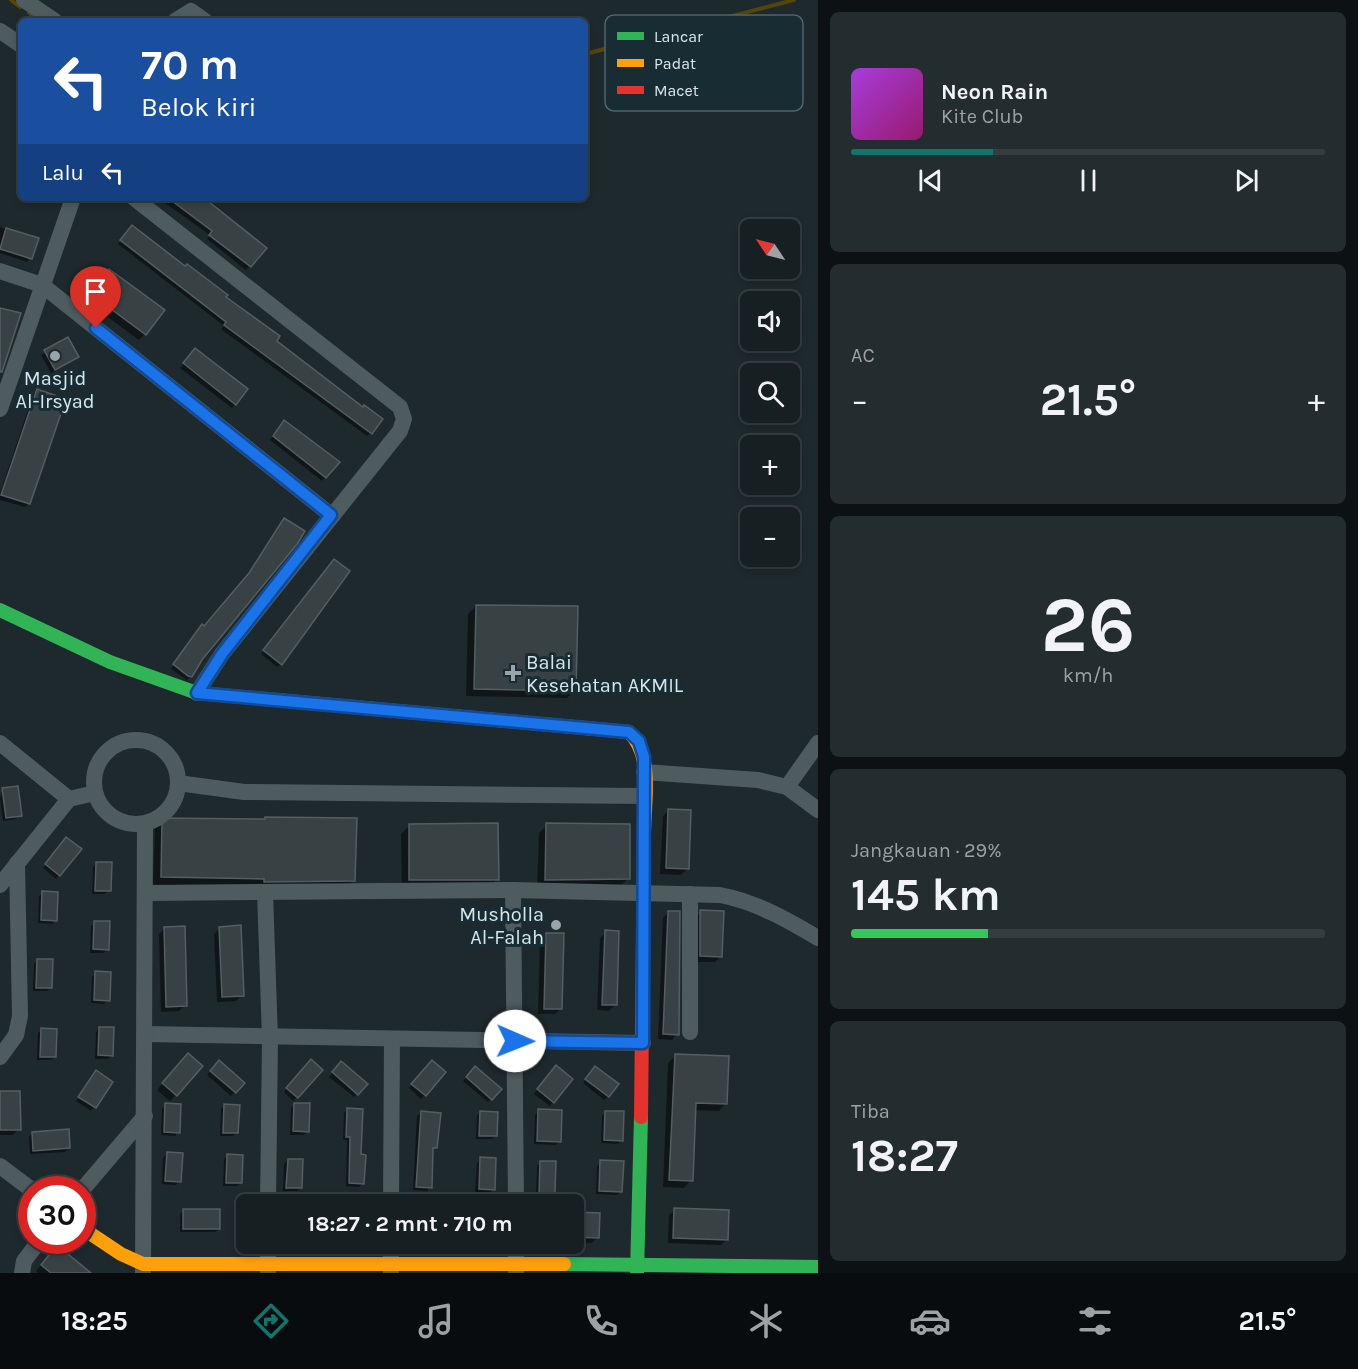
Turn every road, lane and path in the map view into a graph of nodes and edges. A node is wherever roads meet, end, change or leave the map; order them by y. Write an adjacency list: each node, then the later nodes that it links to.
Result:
1 (24, 0): 2 (street)
2 (51, 18)
3 (180, 18): 4 (street)
4 (201, 18)
5 (0, 31): 6 (street)
6 (18, 43)
7 (72, 201): 10 (street)
8 (138, 201): 12 (street)
9 (0, 271): 10 (street)
10 (42, 285): 11 (street); 12 (street)
11 (0, 409)
12 (331, 515): 14 (street)
13 (0, 610): 14 (street)
14 (197, 693): 17 (street)
15 (0, 743): 22 (street)
16 (818, 743): 18 (street)
17 (643, 759): 18 (street); 21 (street)
18 (790, 782): 23 (street)
19 (178, 783): 20 (street); 21 (street); 24 (street)
20 (95, 794): 22 (street); 24 (street)
21 (644, 796): 30 (street)
22 (69, 799): 25 (street)
23 (818, 810)
24 (145, 824): 28 (street)
25 (17, 863): 26 (street); 39 (street)
26 (0, 885)
27 (513, 890): 29 (street); 30 (street); 37 (street)
28 (146, 892): 29 (street); 34 (street)
29 (265, 893): 35 (street)
30 (644, 893): 31 (street); 38 (street)
31 (690, 894): 32 (street); 33 (street)
32 (818, 938)
33 (690, 1032)
34 (146, 1034): 35 (street); 40 (street)
35 (270, 1038): 36 (street); 44 (street)
36 (392, 1040): 37 (street); 45 (street)
37 (515, 1041): 38 (street); 46 (street)
38 (643, 1043): 54 (street)
39 (0, 1057)
40 (145, 1116): 42 (street); 52 (street)
41 (0, 1166): 43 (street)
42 (94, 1176)
43 (18, 1180)
44 (268, 1194)
45 (391, 1194)
46 (516, 1194)
47 (96, 1237): 52 (street)
48 (29, 1254): 56 (street)
49 (268, 1267): 50 (street); 52 (street)
50 (391, 1267): 53 (street)
51 (813, 1267): 55 (street)
52 (143, 1268)
53 (516, 1269): 54 (street)
54 (637, 1269): 55 (street)
55 (733, 1270)
56 (22, 1273)

